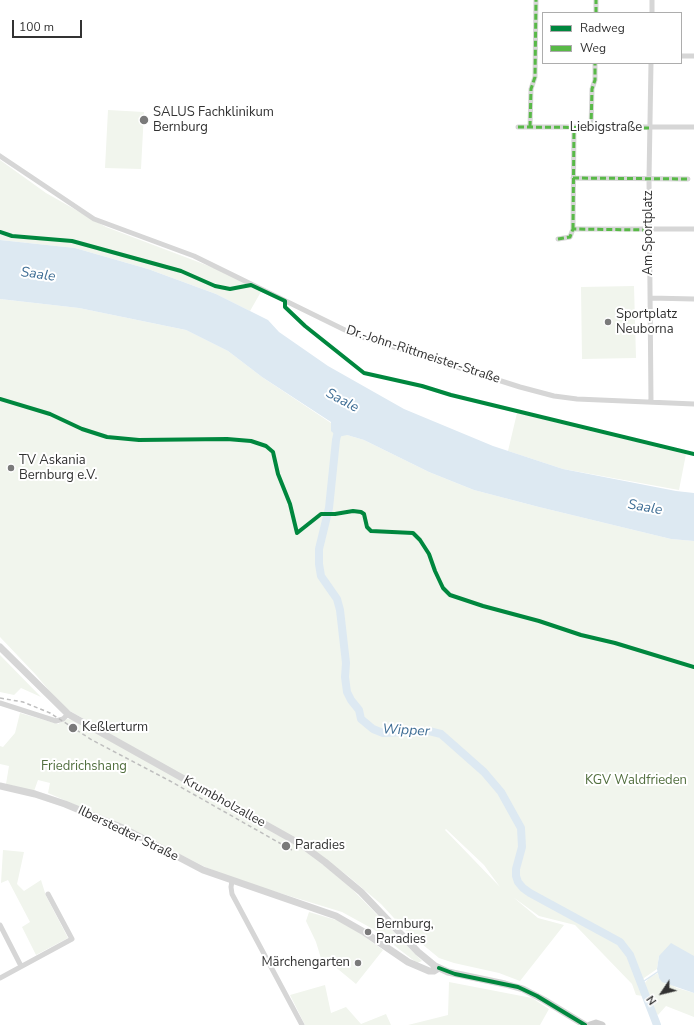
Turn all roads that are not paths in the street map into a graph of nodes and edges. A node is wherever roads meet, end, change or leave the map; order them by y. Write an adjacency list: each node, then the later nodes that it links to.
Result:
1 (536, 0): 11 (street)
2 (596, 0): 4 (street)
3 (652, 0): 5 (street)
4 (596, 12)
5 (652, 12)
6 (682, 56): 7 (street)
7 (694, 56)
8 (595, 64): 13 (street)
9 (651, 64): 14 (street, Am Sportplatz)
10 (518, 126): 11 (street, Liebigstraße)
11 (530, 127): 12 (street, Liebigstraße)
12 (574, 128): 13 (street, Liebigstraße); 17 (street)
13 (591, 128): 14 (street, Liebigstraße)
14 (649, 128): 15 (street, Liebigstraße); 18 (street, Am Sportplatz)
15 (694, 128)
16 (0, 156): 26 (street, Dr.-John-Rittmeister-Straße)
17 (573, 178): 18 (street); 20 (street)
18 (649, 179): 19 (street); 22 (street, Am Sportplatz)
19 (688, 179)
20 (573, 229): 22 (street); 23 (street)
21 (694, 229): 22 (street)
22 (649, 230): 24 (street, Am Sportplatz)
23 (558, 239)
24 (650, 298): 25 (street); 26 (street, Am Sportplatz)
25 (694, 299)
26 (651, 402): 27 (street, Dr.-John-Rittmeister-Straße)
27 (694, 404)
28 (0, 647): 30 (street, Krumbholzallee)
29 (0, 703): 30 (street)
30 (68, 714): 36 (street, Krumbholzallee)
31 (0, 786): 32 (street, Ilberstedter Straße)
32 (232, 881): 36 (street, Ilberstedter Straße); 38 (street)
33 (48, 894): 35 (street)
34 (0, 925): 35 (street)
35 (21, 966): 37 (street)
36 (439, 968): 39 (street)
37 (0, 978)
38 (302, 1025)
39 (585, 1025)
40 (590, 1025): 41 (main road)
41 (602, 1025)

